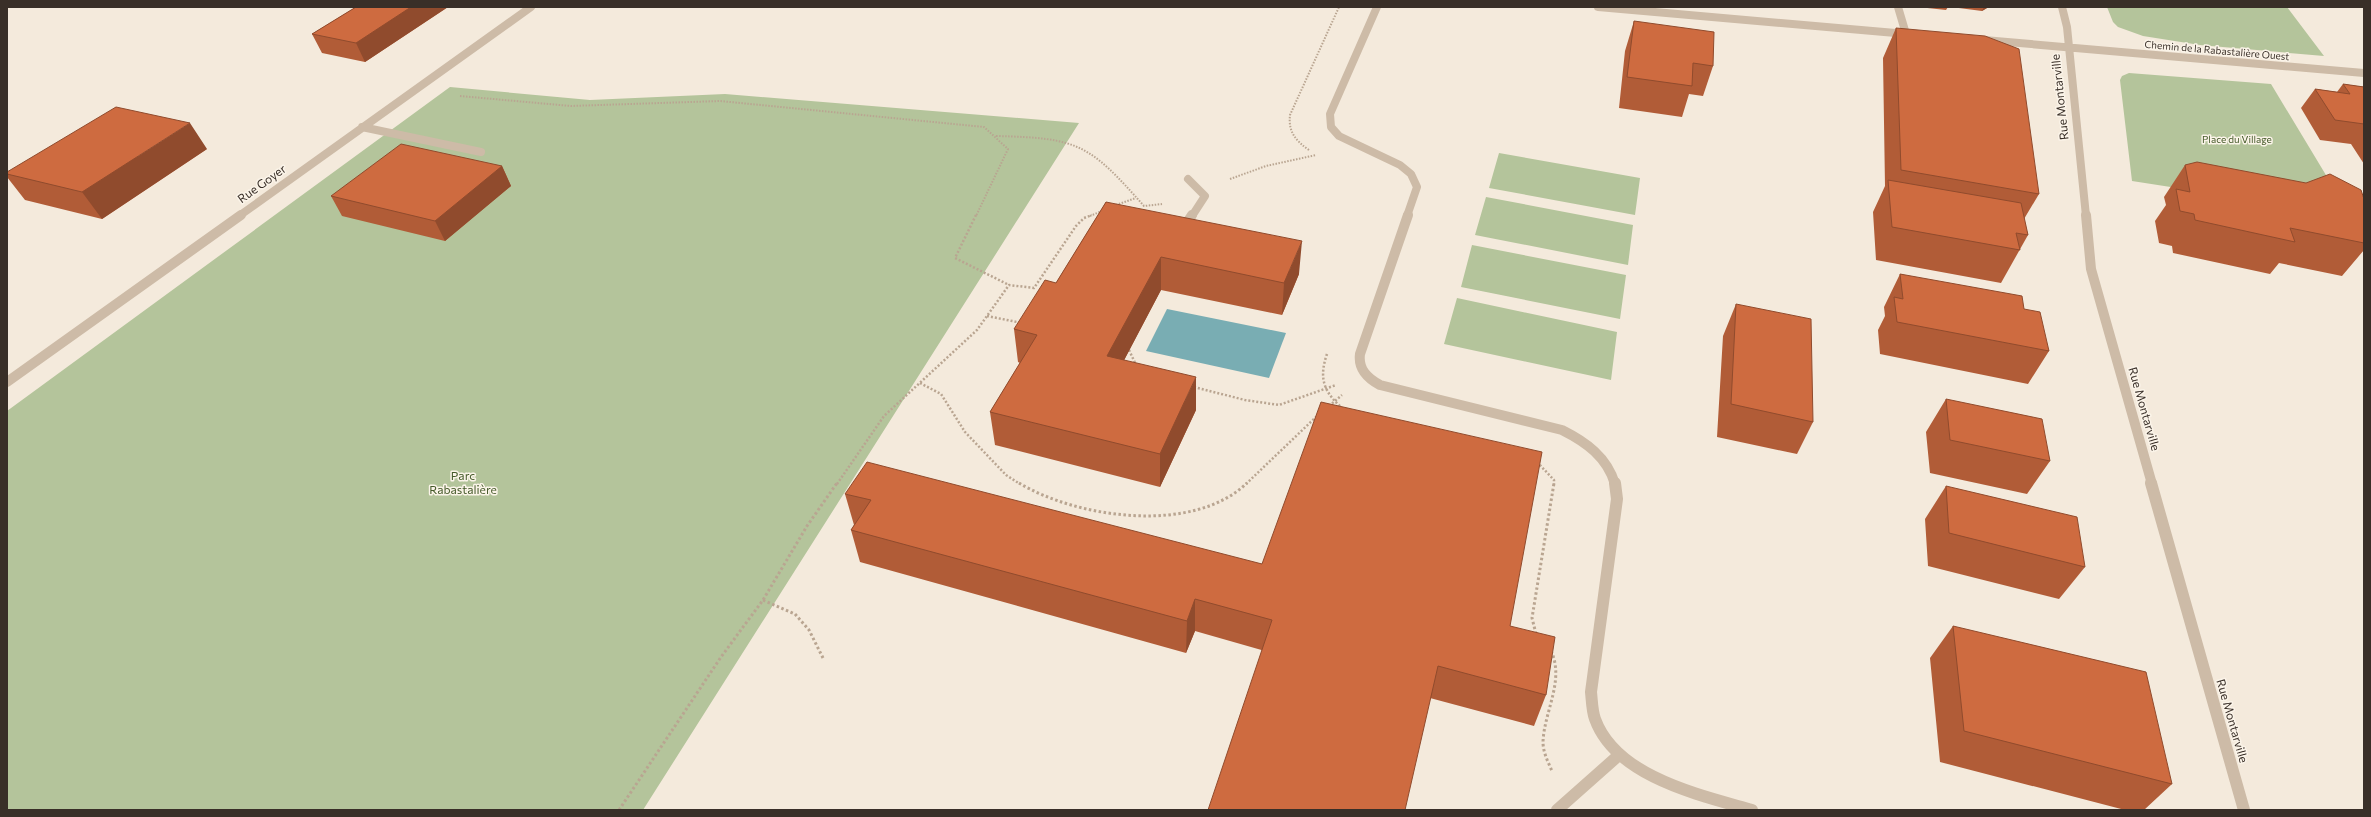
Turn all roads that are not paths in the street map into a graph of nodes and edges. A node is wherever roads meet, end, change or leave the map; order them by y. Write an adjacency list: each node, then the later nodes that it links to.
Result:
1 (531, 7): 12 (street, Rue Goyer)
2 (1377, 7): 17 (street)
3 (1598, 7): 6 (street)
4 (1898, 7): 7 (street)
5 (2062, 7): 10 (street, Rue Montarville)
6 (1631, 8): 7 (street)
7 (1906, 34): 8 (street)
8 (1914, 34)
9 (1977, 39): 10 (street, Chemin de la Rabastalière Ouest)
10 (2068, 47): 11 (street, Chemin de la Rabastalière Ouest); 20 (street, Rue Montarville)
11 (2364, 73)
12 (362, 127): 13 (street); 16 (street, Rue Goyer)
13 (481, 152)
14 (1188, 179): 15 (street)
15 (1175, 240)
16 (7, 382)
17 (1618, 755): 18 (street); 19 (street)
18 (1557, 810)
19 (1752, 810)
20 (2244, 810)

